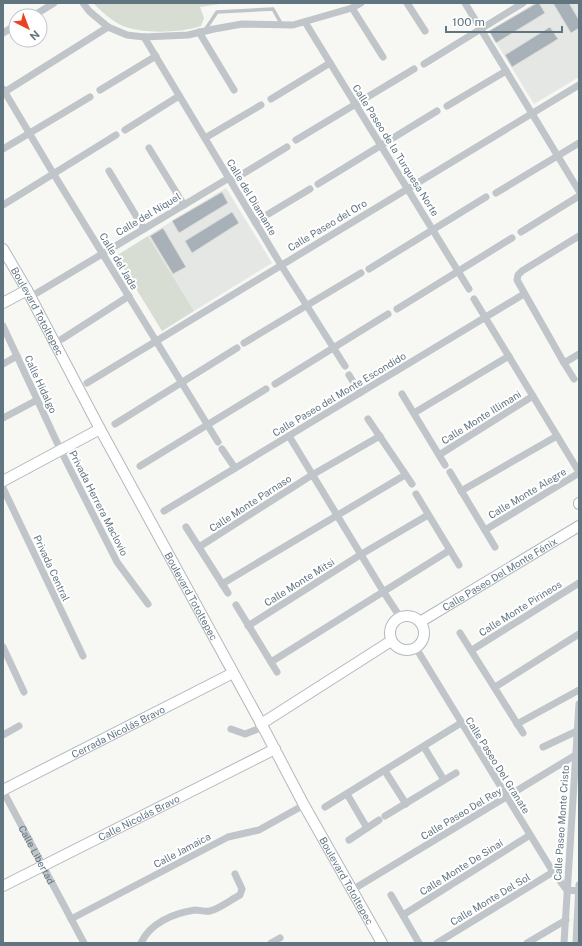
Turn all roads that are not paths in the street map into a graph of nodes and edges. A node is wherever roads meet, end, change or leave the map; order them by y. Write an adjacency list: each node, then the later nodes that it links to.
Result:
1 (83, 3): 9 (street)
2 (361, 3): 6 (street)
3 (407, 3): 12 (street)
4 (465, 3): 10 (street)
5 (523, 3): 10 (street)
6 (352, 8): 7 (street); 15 (street)
7 (305, 22): 8 (street); 16 (street, Calle Paseo de la Turquesa Norte)
8 (282, 25): 11 (street); 11 (lane)
9 (108, 27): 13 (street); 23 (street)
10 (480, 28): 17 (street); 19 (street)
11 (202, 32): 13 (street); 22 (street)
12 (425, 32)
13 (144, 37): 14 (street, Calle del Diamante)
14 (156, 56): 21 (street); 24 (street, Calle del Diamante)
15 (383, 57)
16 (330, 63): 26 (street); 28 (street, Calle Paseo de la Turquesa Norte)
17 (424, 64)
18 (414, 69): 28 (street)
19 (506, 71): 29 (street); 31 (street)
20 (579, 85): 31 (street, Calle Paseo del Oro)
21 (100, 90)
22 (234, 90)
23 (3, 91): 33 (street, Calle del Jade)
24 (179, 96): 32 (street); 35 (street, Calle del Diamante)
25 (90, 97): 33 (street)
26 (271, 99)
27 (261, 104): 35 (street)
28 (356, 104): 36 (street); 38 (street, Calle Paseo de la Turquesa Norte)
29 (447, 106)
30 (437, 111): 38 (street)
31 (532, 113): 42 (street); 47 (street, Calle Paseo del Oro)
32 (125, 130)
33 (29, 133): 41 (street); 44 (street, Calle del Jade)
34 (116, 135): 44 (street)
35 (205, 138): 45 (street, Calle del Diamante)
36 (296, 140)
37 (579, 143): 42 (street)
38 (381, 146): 46 (street); 47 (street, Calle Paseo de la Turquesa Norte)
39 (287, 147): 45 (street, Calle del Níquel)
40 (149, 148): 53 (street)
41 (3, 149)
42 (558, 155): 49 (street); 50 (street)
43 (109, 171): 56 (street)
44 (53, 173): 54 (street); 62 (street, Calle del Jade)
45 (230, 179): 53 (street, Calle del Níquel); 55 (street, Calle del Diamante)
46 (318, 184)
47 (407, 188): 57 (street, Calle Paseo de la Turquesa Norte); 63 (street, Calle Paseo del Oro)
48 (310, 189): 55 (street)
49 (579, 191)
50 (496, 193)
51 (579, 196): 58 (street)
52 (486, 197): 57 (street)
53 (184, 204): 56 (street, Calle del Níquel)
54 (3, 205)
55 (255, 222): 63 (street, Calle del Diamante)
56 (144, 228): 62 (street, Calle del Níquel)
57 (432, 229): 64 (street); 65 (street, Calle Paseo de la Turquesa Norte)
58 (521, 232)
59 (579, 236): 69 (street)
60 (512, 238): 65 (street)
61 (3, 249): 68 (main road, Boulevard Totoltepec)
62 (103, 254): 68 (street, Calle del Níquel); 70 (street, Calle del Jade)
63 (282, 265): 73 (street, Calle del Diamante); 79 (street, Calle Paseo del Oro)
64 (369, 269)
65 (458, 272): 67 (street, Calle Paseo de la Turquesa Norte); 74 (street)
66 (361, 273): 73 (street)
67 (469, 289)
68 (32, 292): 72 (main road); 104 (main road, Boulevard Totoltepec)
69 (524, 294): 76 (street, Calle Paseo del Monte Escondido); 86 (street)
70 (129, 296): 78 (street); 79 (street, Calle del Jade)
71 (474, 299): 76 (street)
72 (3, 303)
73 (307, 306): 80 (street); 82 (street, Calle del Diamante)
74 (397, 308)
75 (388, 314): 82 (street)
76 (485, 317): 85 (street); 95 (street, Calle Paseo del Monte Escondido)
77 (3, 326): 84 (street, Calle Hidalgo)
78 (62, 339)
79 (156, 341): 91 (street, Calle del Jade); 92 (street, Calle Paseo del Oro)
80 (244, 343)
81 (237, 348): 91 (street)
82 (334, 348): 88 (street, Calle del Diamante); 93 (street)
83 (579, 354): 86 (street)
84 (17, 356): 87 (street); 98 (street, Calle Hidalgo)
85 (509, 356): 97 (street); 99 (street)
86 (564, 363): 90 (street)
87 (3, 364)
88 (345, 366)
89 (349, 374): 95 (street)
90 (574, 379)
91 (181, 382): 102 (street); 103 (street, Calle del Jade)
92 (87, 383)
93 (276, 384)
94 (266, 389): 103 (street)
95 (360, 393): 105 (street, Calle Paseo del Monte Escondido)
96 (402, 394): 99 (street)
97 (533, 396): 107 (street); 109 (street, Calle Monte Illimani)
98 (37, 400): 100 (street); 108 (street, Calle Hidalgo)
99 (414, 413): 109 (street)
100 (3, 418)
101 (368, 419): 106 (street)
102 (115, 424)
103 (207, 424): 111 (street); 112 (street, Calle del Jade)
104 (100, 429): 108 (main road); 151 (main road, Boulevard Totoltepec)
105 (289, 436): 112 (street, Calle Paseo del Monte Escondido); 116 (street)
106 (380, 436): 115 (street); 116 (street, Calle Monte Parnaso)
107 (557, 436): 114 (street); 120 (street)
108 (61, 450): 117 (main road); 137 (street, Privada Herrera Maclovio)
109 (439, 455): 110 (street)
110 (446, 465)
111 (140, 466)
112 (235, 468): 122 (street, Calle Paseo del Monte Escondido)
113 (450, 472): 120 (street)
114 (579, 473): 127 (street, Calle Monte Alegre)
115 (405, 474): 118 (street); 123 (street)
116 (312, 475): 123 (street); 128 (street, Calle Monte Parnaso)
117 (3, 482)
118 (412, 484)
119 (3, 488): 148 (street, Privada Central)
120 (461, 491): 127 (street)
121 (416, 494): 124 (street)
122 (164, 512)
123 (336, 515): 131 (street); 134 (street)
124 (428, 515): 130 (street); 131 (street, Calle Monte Mitsi)
125 (579, 526): 140 (main road, Calle Paseo Del Monte Fénix)
126 (186, 527): 128 (street)
127 (485, 530): 129 (street)
128 (199, 547): 134 (street)
129 (495, 547)
130 (450, 550): 132 (street); 135 (street)
131 (360, 555): 135 (street); 141 (street, Calle Monte Mitsi)
132 (459, 565)
133 (579, 583): 147 (street, Calle Monte Pirineos)
134 (222, 584): 136 (street)
135 (383, 592): 139 (street); 149 (street)
136 (228, 593)
137 (148, 604)
138 (236, 605): 141 (street)
139 (400, 618): 140 (main road); 144 (main road)
140 (420, 622): 146 (main road)
141 (248, 626): 149 (street)
142 (460, 633): 147 (street)
143 (579, 634): 152 (street)
144 (391, 641): 146 (main road); 158 (main road)
145 (3, 647): 154 (street)
146 (416, 648): 156 (street, Calle Paseo Del Granate)
147 (472, 650): 152 (street)
148 (82, 656)
149 (271, 662): 150 (street)
150 (277, 672)
151 (233, 673): 158 (main road, Boulevard Totoltepec); 171 (main road, Cerrada Nicolás Bravo)
152 (495, 687): 157 (street)
153 (579, 690): 157 (street)
154 (24, 692)
155 (579, 704): 161 (street, Calle Paseo Monte Cristo)
156 (461, 723): 164 (street); 173 (street, Calle Paseo Del Granate)
157 (517, 724): 162 (street)
158 (262, 725): 160 (street); 166 (main road, Boulevard Totoltepec)
159 (19, 726): 163 (street)
160 (231, 729)
161 (577, 731): 165 (street); 167 (street, Calle Paseo Monte Cristo)
162 (523, 733)
163 (3, 735)
164 (424, 747): 168 (street); 170 (street)
165 (543, 747)
166 (274, 749): 175 (main road, Boulevard Totoltepec); 180 (main road, Calle Nicolás Bravo)
167 (577, 754): 173 (street, Calle Paseo Del Rey); 186 (street, Calle Paseo Monte Cristo)
168 (385, 771): 172 (street); 174 (street)
169 (456, 773): 170 (street)
170 (444, 780): 174 (street)
171 (3, 790): 180 (street, Calle Libertad)
172 (346, 794): 176 (street); 177 (street)
173 (506, 797): 178 (street, Calle Paseo Del Granate); 185 (street, Calle Paseo Del Rey)
174 (406, 804): 177 (street)
175 (304, 805): 185 (main road, Boulevard Totoltepec); 190 (street, Calle Jamaica)
176 (325, 807)
177 (367, 828): 179 (street)
178 (530, 835): 181 (street, Calle Paseo Del Granate); 189 (street, Calle Monte De Sinaí)
179 (349, 840)
180 (43, 865): 183 (main road, Calle Nicolás Bravo); 190 (street, Calle Libertad)
181 (553, 872): 186 (street, Calle Paseo Del Granate); 198 (street, Calle Monte Del Sol)
182 (234, 874): 194 (street)
183 (3, 886)
184 (579, 886): 187 (street)
185 (352, 890): 196 (main road, Boulevard Totoltepec)
186 (566, 890): 187 (street); 191 (street, Calle Paseo Monte Cristo)
187 (579, 891): 201 (street)
188 (391, 895): 189 (street)
189 (403, 916): 197 (street)
190 (71, 919): 193 (street, Calle Libertad)
191 (566, 920): 199 (street); 200 (street, Calle Paseo Monte Cristo)
192 (280, 938): 195 (street)
193 (82, 942)
194 (141, 943)
195 (271, 943)
196 (382, 943)
197 (419, 943)
198 (437, 943)
199 (527, 943)
200 (564, 943)
201 (576, 943)

